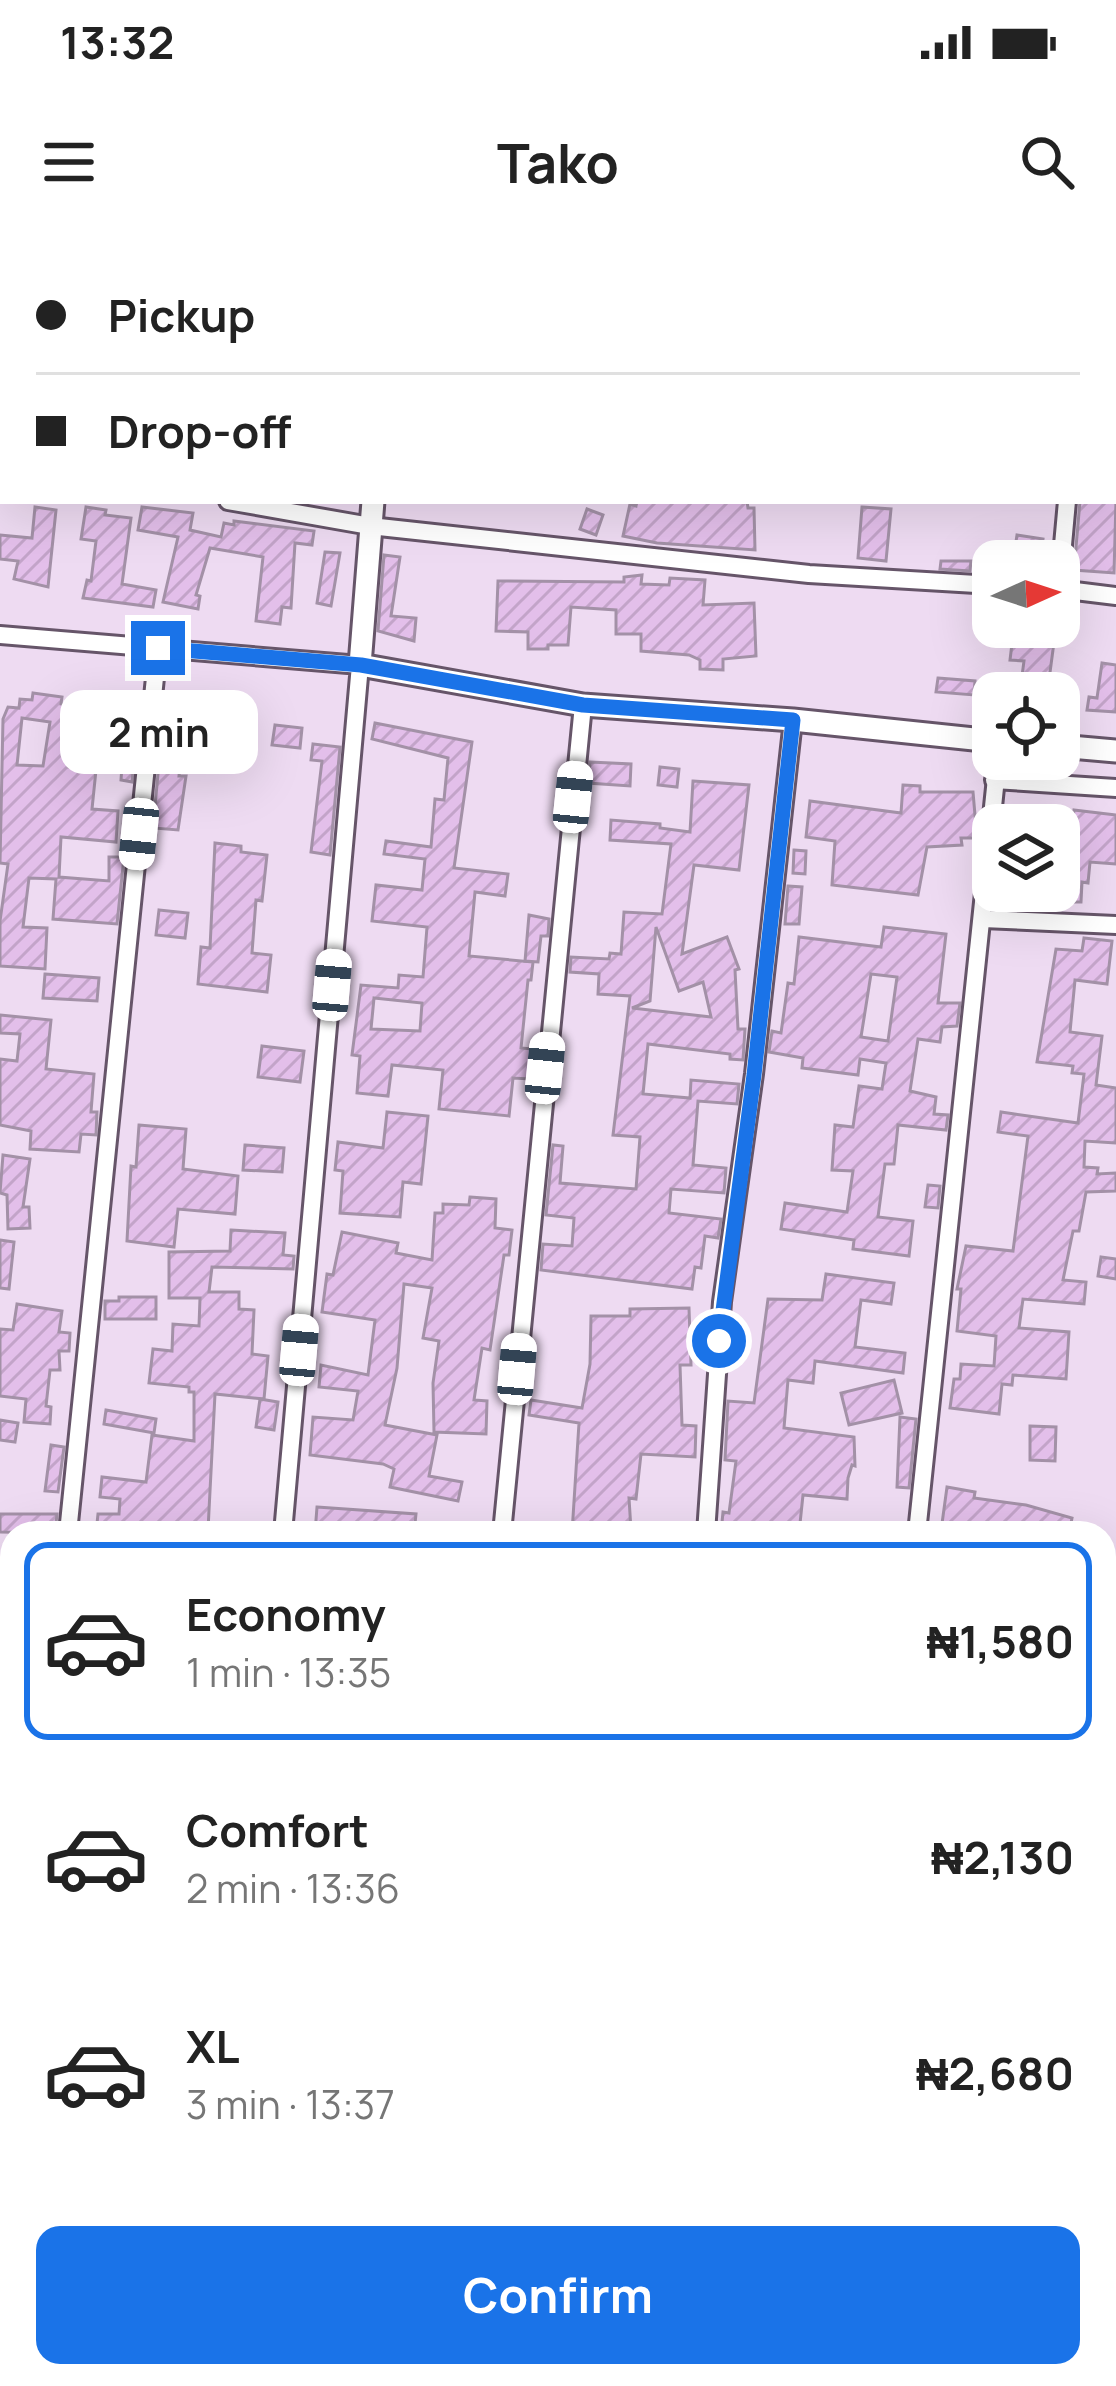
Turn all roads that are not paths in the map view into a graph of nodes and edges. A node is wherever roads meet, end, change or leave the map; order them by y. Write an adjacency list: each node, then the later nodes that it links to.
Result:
1 (245, 504): 4 (street)
2 (373, 504): 4 (street)
3 (1067, 504): 5 (street)
4 (370, 526): 6 (street); 11 (street)
5 (1063, 540)
6 (972, 584)
7 (1080, 592): 8 (street)
8 (1116, 596)
9 (0, 635): 10 (street)
10 (158, 648): 11 (street); 21 (street)
11 (361, 665): 12 (street); 22 (street)
12 (583, 705): 13 (street); 23 (street)
13 (793, 720): 14 (street); 24 (street)
14 (972, 739)
15 (1080, 748): 16 (street)
16 (1116, 751)
17 (994, 780): 18 (street); 19 (street)
18 (1116, 788)
19 (983, 919): 20 (street); 25 (street)
20 (1116, 925)
21 (69, 1521)
22 (284, 1521)
23 (503, 1521)
24 (707, 1521)
25 (918, 1521)

